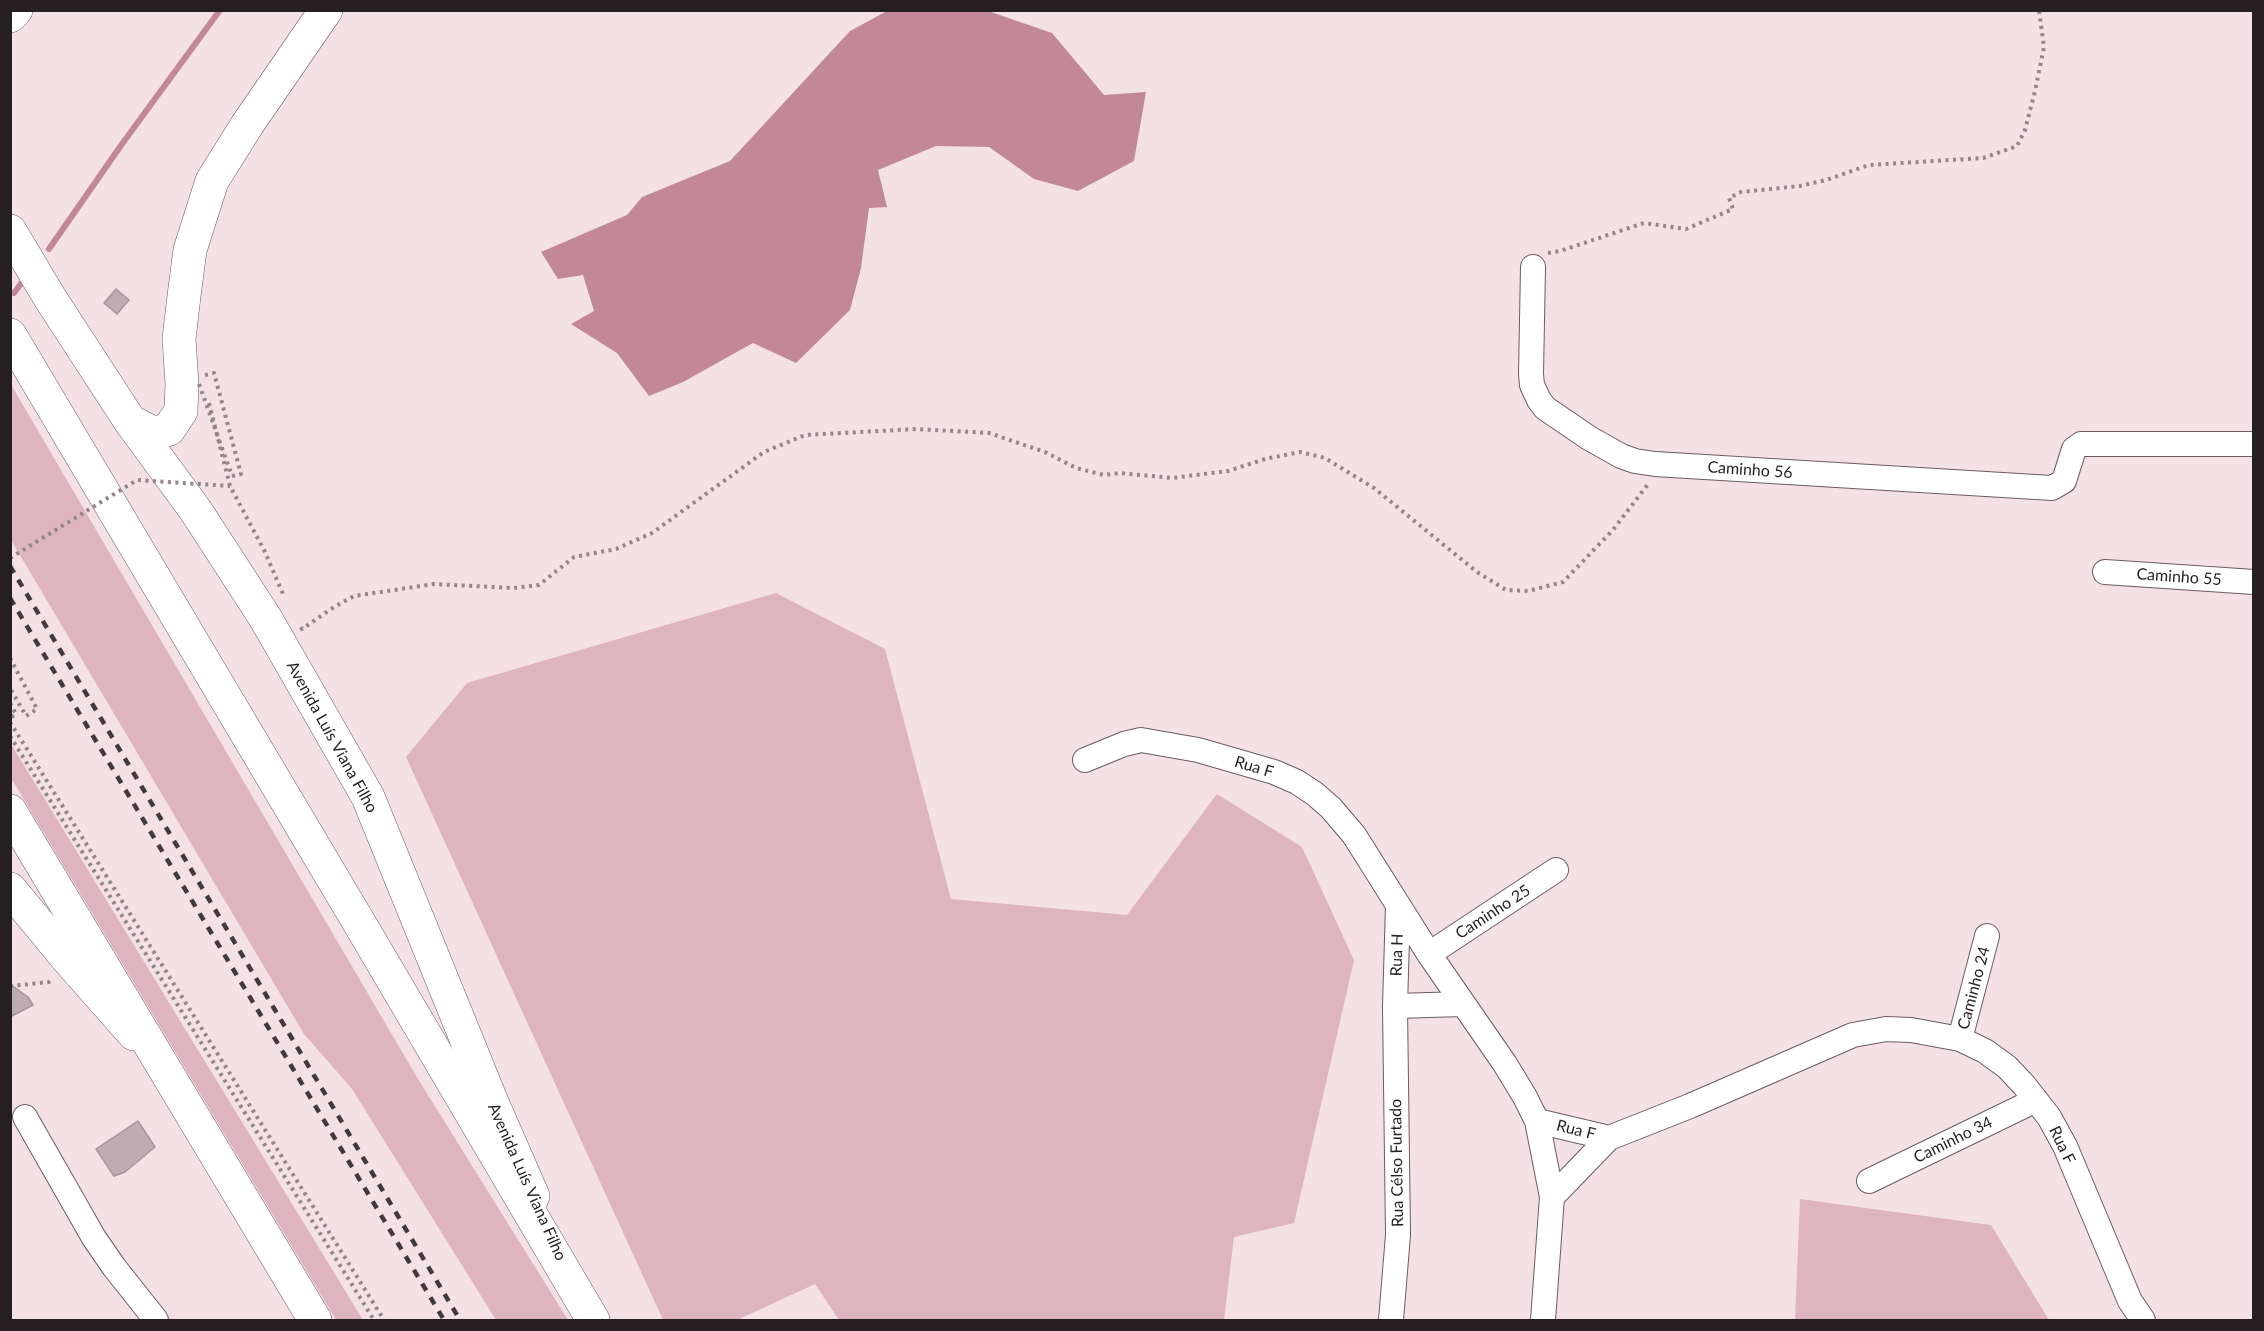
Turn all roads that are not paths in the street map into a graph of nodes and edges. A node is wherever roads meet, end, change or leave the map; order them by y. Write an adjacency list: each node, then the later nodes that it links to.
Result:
1 (16, 10): 3 (main road)
2 (326, 10): 7 (main road)
3 (10, 16)
4 (10, 231): 7 (main road, Avenida Luís Viana Filho)
5 (1533, 267): 8 (street, Caminho 56)
6 (12, 338): 28 (main road, Avenida Luís Viana Filho)
7 (130, 420): 28 (main road, Avenida Luís Viana Filho)
8 (2253, 444)
9 (2105, 572): 10 (street, Caminho 55)
10 (2253, 582)
11 (1085, 760): 15 (street, Rua F)
12 (10, 811): 21 (main road)
13 (1556, 870): 17 (street, Caminho 25)
14 (10, 889): 21 (main road)
15 (1398, 905): 17 (street, Rua F); 19 (street, Rua H)
16 (1987, 936): 20 (street, Caminho 24)
17 (1430, 954): 18 (street, Rua F)
18 (1463, 1004): 19 (street); 24 (street, Rua F)
19 (1395, 1006): 32 (street, Rua Célso Furtado)
20 (1960, 1039): 22 (street, Rua F); 25 (street, Rua F)
21 (166, 1071): 30 (main road)
22 (2036, 1100): 26 (street, Caminho 34); 34 (street, Rua F)
23 (25, 1117): 29 (street)
24 (1537, 1121): 25 (street, Rua F); 27 (street)
25 (1609, 1138): 27 (street)
26 (1869, 1181)
27 (1552, 1197): 33 (street)
28 (573, 1286): 31 (main road, Avenida Luís Viana Filho)
29 (156, 1320)
30 (315, 1320)
31 (593, 1320)
32 (1391, 1320)
33 (1543, 1320)
34 (2143, 1320)

